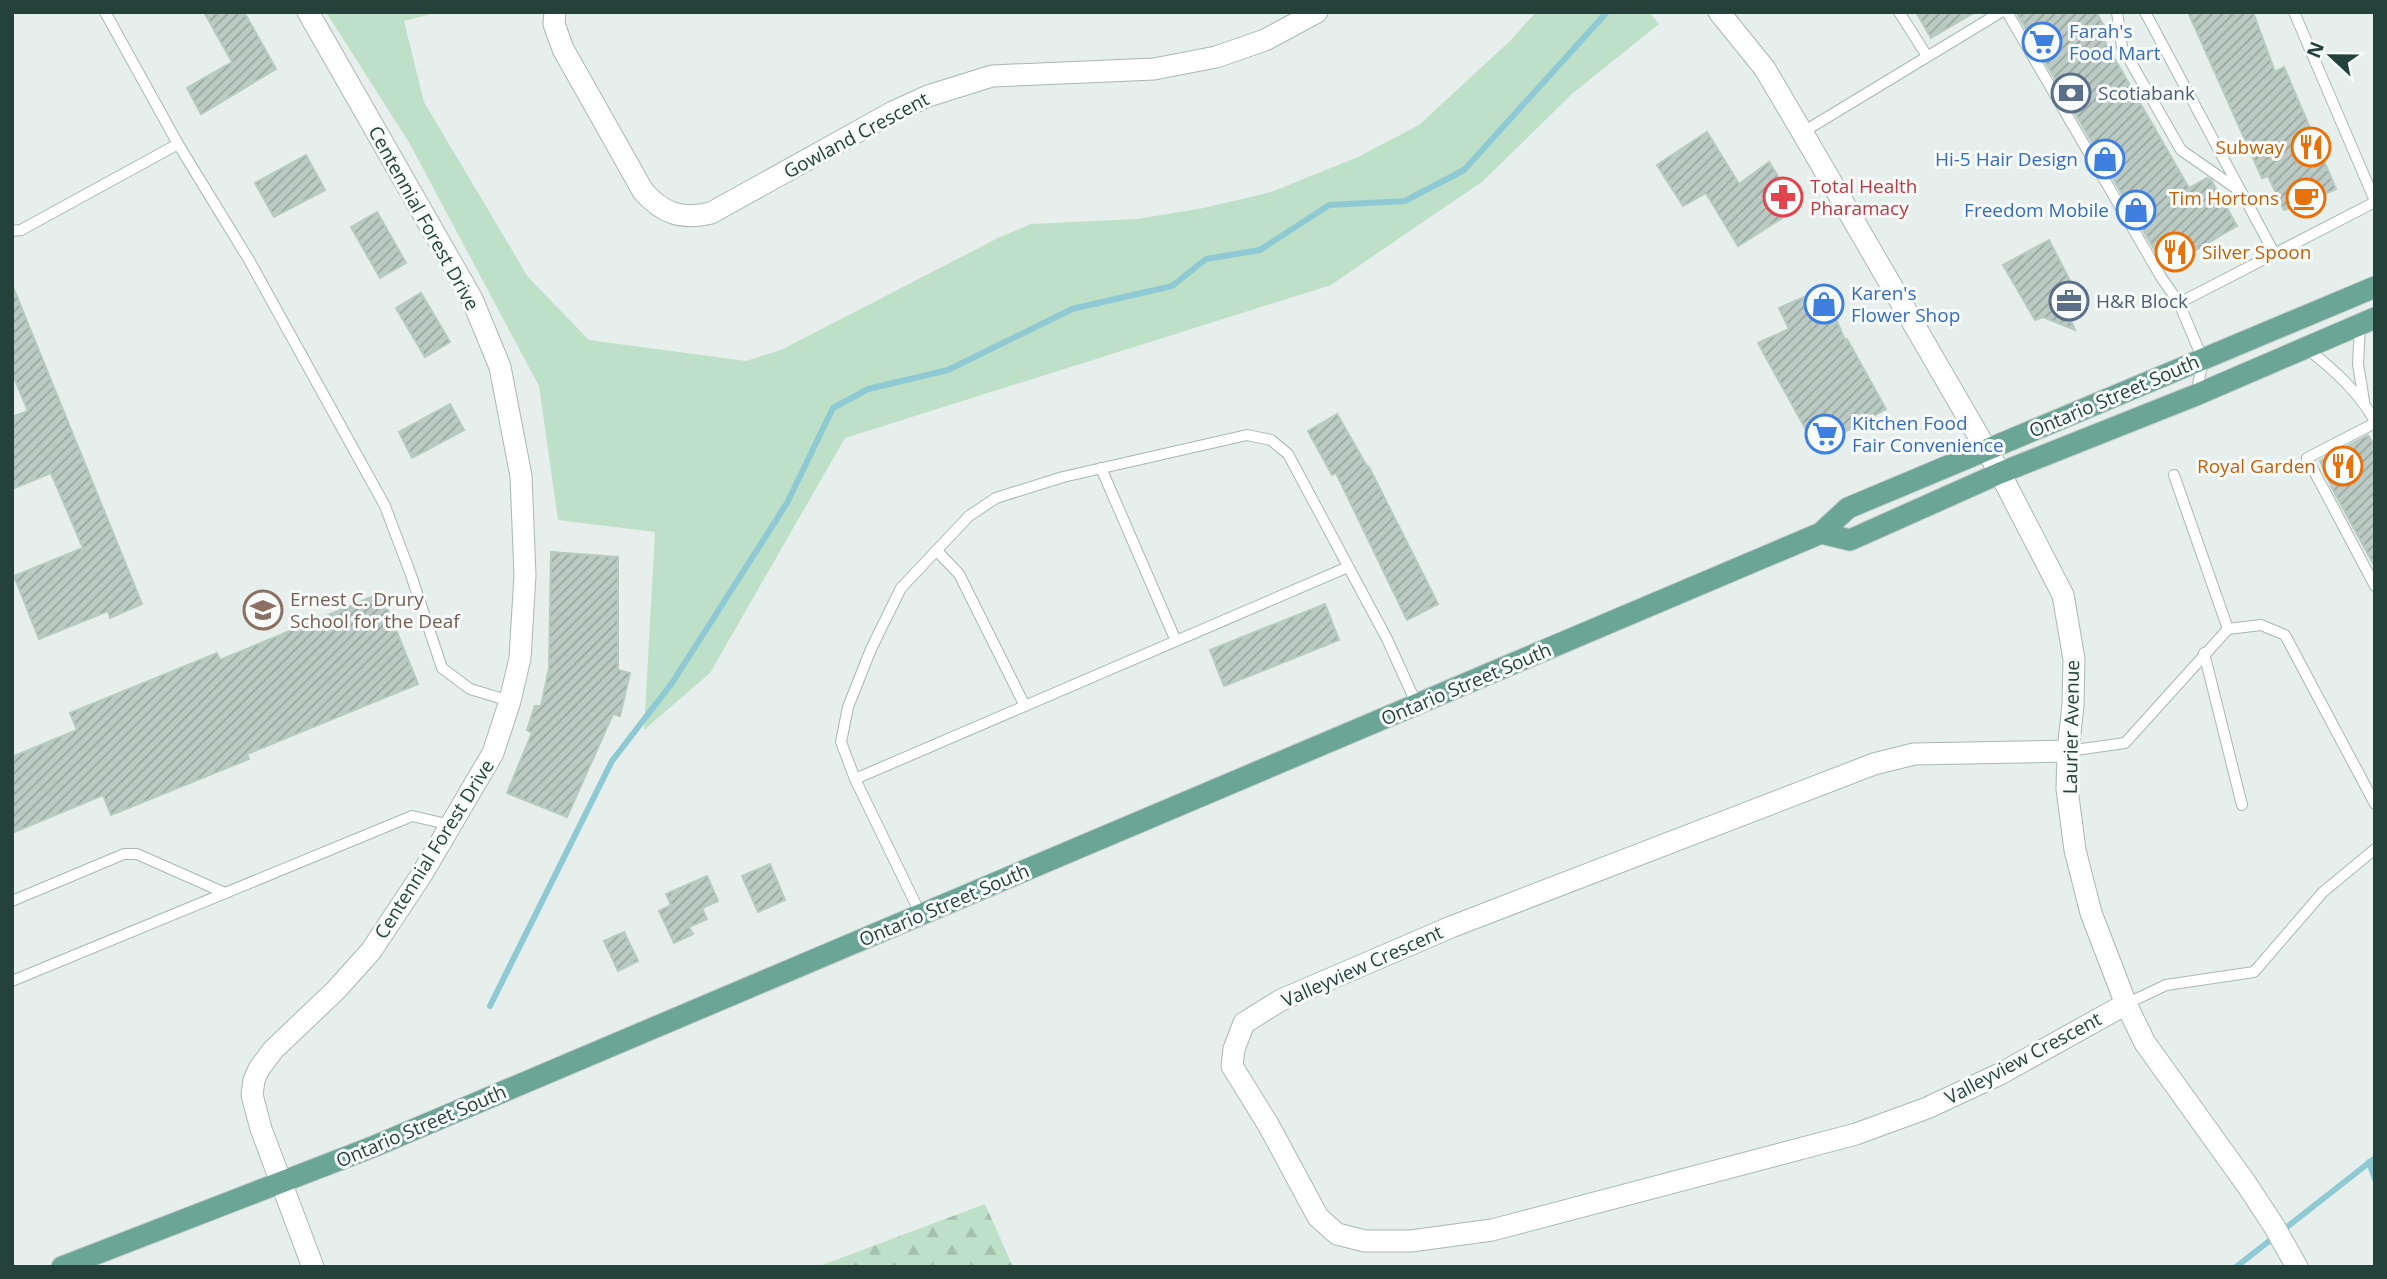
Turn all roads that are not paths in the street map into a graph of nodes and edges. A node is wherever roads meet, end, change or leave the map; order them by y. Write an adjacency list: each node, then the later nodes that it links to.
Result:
1 (105, 12): 14 (lane)
2 (308, 12): 38 (street, Centennial Forest Drive)
3 (555, 12): 4 (street, Gowland Crescent)
4 (1317, 12)
5 (1719, 12): 13 (street, Laurier Avenue)
6 (1899, 12): 12 (lane)
7 (2001, 12): 12 (lane)
8 (2007, 12): 20 (lane)
9 (2117, 12): 15 (lane)
10 (2145, 12): 15 (lane)
11 (2294, 12): 16 (lane)
12 (1927, 56): 13 (lane)
13 (1803, 132): 27 (street, Laurier Avenue)
14 (178, 144): 17 (lane); 38 (lane)
15 (2239, 190): 18 (lane)
16 (2375, 202): 18 (lane)
17 (12, 230)
18 (2274, 253): 20 (lane)
19 (2375, 287): 23 (main road, Ontario Street South)
20 (2179, 303): 23 (lane)
21 (2367, 321): 22 (main road, Ontario Street South); 25 (lane)
22 (2305, 347): 24 (main road, Ontario Street South); 25 (lane)
23 (2203, 359): 24 (lane); 27 (main road, Ontario Street South)
24 (2196, 395): 29 (main road, Ontario Street South)
25 (2364, 403): 26 (lane)
26 (2375, 422): 34 (lane)
27 (1987, 450): 29 (street, Laurier Avenue); 31 (main road, Ontario Street South)
28 (1101, 468): 32 (lane); 33 (lane); 36 (lane)
29 (2000, 473): 31 (main road, Ontario Street South); 41 (street, Laurier Avenue)
30 (2174, 475): 35 (lane)
31 (1821, 533): 39 (main road, Ontario Street South)
32 (937, 551): 40 (lane); 42 (lane)
33 (1348, 567): 36 (lane); 39 (lane)
34 (2375, 586)
35 (2228, 629): 37 (lane); 43 (lane)
36 (1176, 641): 40 (lane)
37 (2204, 653): 41 (lane); 44 (lane)
38 (510, 702): 45 (street, Centennial Forest Drive)
39 (1417, 705): 49 (main road, Ontario Street South)
40 (1025, 706): 42 (lane)
41 (2068, 751): 51 (street, Laurier Avenue); 51 (street, Valleyview Crescent)
42 (855, 779): 49 (lane)
43 (2375, 804)
44 (2242, 805)
45 (451, 825): 47 (lane); 52 (street, Centennial Forest Drive)
46 (2375, 849): 51 (lane)
47 (225, 893): 48 (lane); 50 (lane)
48 (12, 901)
49 (921, 915): 52 (main road, Ontario Street South)
50 (12, 981)
51 (2126, 1004): 53 (street, Laurier Avenue)
52 (281, 1184): 54 (main road, Ontario Street South); 55 (street, Centennial Forest Drive)
53 (2297, 1266)
54 (62, 1267)
55 (313, 1267)

